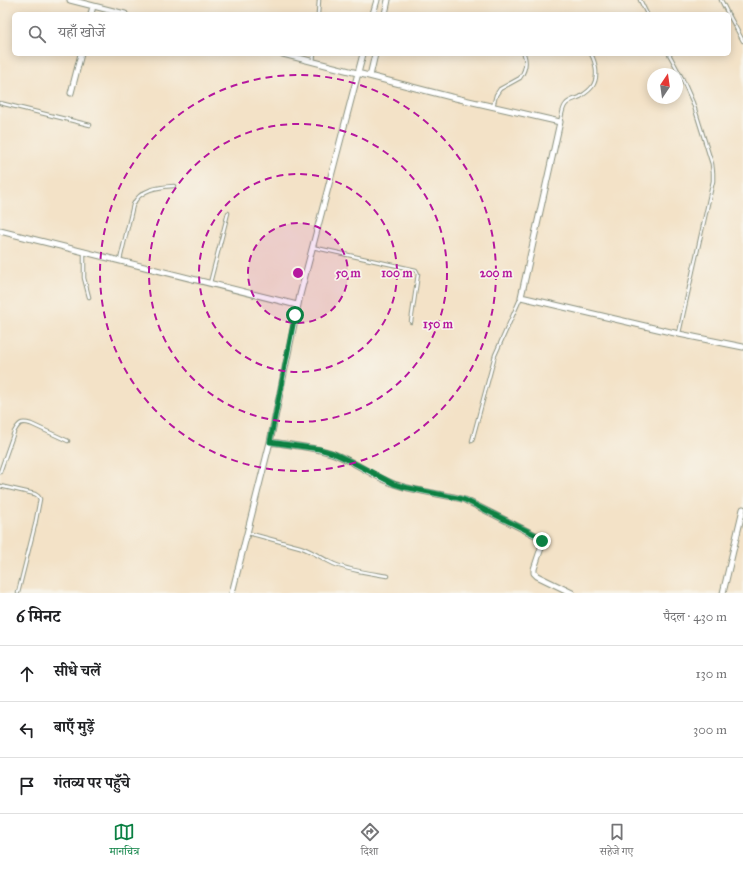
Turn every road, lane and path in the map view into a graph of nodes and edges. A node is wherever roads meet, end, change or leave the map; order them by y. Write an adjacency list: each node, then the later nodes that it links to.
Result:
1 (70, 0): 7 (street)
2 (319, 0): 10 (lane)
3 (377, 0): 11 (street)
4 (388, 0): 12 (street)
5 (640, 0): 13 (lane)
6 (721, 0): 14 (lane)
7 (93, 6): 8 (street); 9 (street)
8 (92, 12)
9 (117, 12)
10 (318, 12)
11 (374, 12)
12 (385, 12)
13 (647, 12)
14 (727, 12)
15 (731, 19): 16 (lane)
16 (743, 41)
17 (80, 56): 28 (street)
18 (290, 56): 25 (street)
19 (314, 56): 25 (lane)
20 (362, 56): 26 (street)
21 (375, 56): 27 (street)
22 (524, 56): 30 (lane)
23 (592, 56): 31 (lane)
24 (670, 56): 44 (lane)
25 (313, 62): 26 (street)
26 (358, 73): 27 (street); 36 (street)
27 (370, 76): 30 (street)
28 (71, 93)
29 (0, 103): 32 (lane)
30 (493, 107): 31 (street)
31 (560, 122): 41 (street)
32 (90, 125)
33 (174, 186): 38 (lane)
34 (228, 214): 39 (lane)
35 (0, 230): 37 (street)
36 (312, 247): 42 (street); 43 (lane)
37 (84, 251): 38 (street); 40 (lane)
38 (120, 260): 39 (street)
39 (210, 282): 42 (street)
40 (89, 297)
41 (521, 297): 44 (street); 47 (lane)
42 (297, 305): 48 (street)
43 (411, 322)
44 (679, 334): 45 (street)
45 (743, 347)
46 (68, 441): 49 (lane)
47 (472, 441)
48 (270, 442): 52 (street); 56 (street)
49 (0, 472)
50 (0, 486): 54 (lane)
51 (743, 509): 57 (street)
52 (247, 533): 53 (lane); 55 (street)
53 (388, 576)
54 (18, 593)
55 (232, 593)
56 (572, 593)
57 (723, 593)

